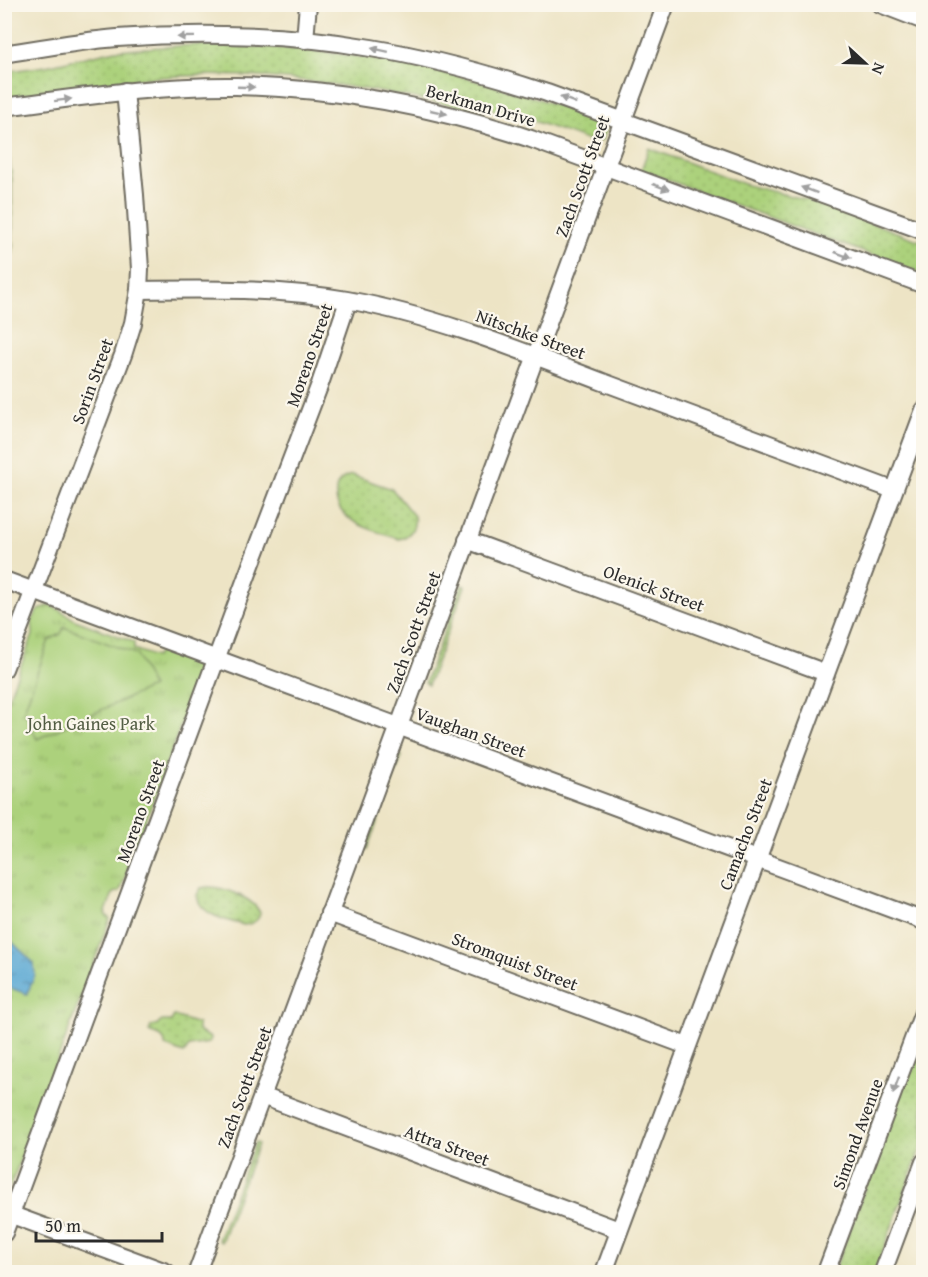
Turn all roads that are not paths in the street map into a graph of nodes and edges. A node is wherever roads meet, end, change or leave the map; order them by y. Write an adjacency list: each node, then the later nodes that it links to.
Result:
1 (308, 4): 5 (street)
2 (666, 4): 9 (street, Zach Scott Street)
3 (880, 4): 4 (street)
4 (924, 21)
5 (305, 40): 6 (street, Berkman Drive, one-way to 6); 9 (street, Berkman Drive, one-way to 5)
6 (4, 54)
7 (125, 92): 8 (street, Berkman Drive, one-way to 7); 10 (street, Berkman Drive, one-way to 10); 13 (street, Sorin Street)
8 (4, 107)
9 (623, 121): 10 (street, Zach Scott Street); 11 (street, Berkman Drive, one-way to 9)
10 (606, 166): 12 (street, Berkman Drive, one-way to 12); 15 (street, Zach Scott Street)
11 (924, 231)
12 (924, 285)
13 (139, 290): 14 (street, Nitschke Street); 20 (street, Sorin Street)
14 (348, 301): 15 (street, Nitschke Street); 21 (street, Moreno Street)
15 (535, 356): 17 (street, Nitschke Street); 18 (street, Zach Scott Street)
16 (924, 410): 17 (street, Camacho Street)
17 (893, 490): 23 (street, Camacho Street)
18 (467, 540): 23 (street, Olenick Street); 24 (street, Zach Scott Street)
19 (4, 580): 20 (street, Vaughan Street)
20 (34, 591): 21 (street, Vaughan Street); 22 (street, Sorin Street)
21 (217, 659): 24 (street, Vaughan Street); 32 (street, Moreno Street)
22 (4, 669)
23 (826, 673): 25 (street, Camacho Street)
24 (399, 726): 25 (street, Vaughan Street); 26 (street, Zach Scott Street)
25 (757, 860): 27 (street, Vaughan Street); 29 (street, Camacho Street)
26 (329, 913): 29 (street, Stromquist Street); 30 (street, Zach Scott Street)
27 (924, 921)
28 (924, 1010): 38 (street, Simond Avenue, one-way to 38)
29 (687, 1046): 33 (street, Camacho Street)
30 (262, 1096): 33 (street, Attra Street); 36 (street, Zach Scott Street)
31 (924, 1162): 39 (street)
32 (8, 1214): 34 (street, Moreno Street); 35 (street)
33 (619, 1230): 37 (street, Camacho Street)
34 (4, 1233)
35 (166, 1272)
36 (197, 1272)
37 (604, 1272)
38 (826, 1272)
39 (883, 1272)

